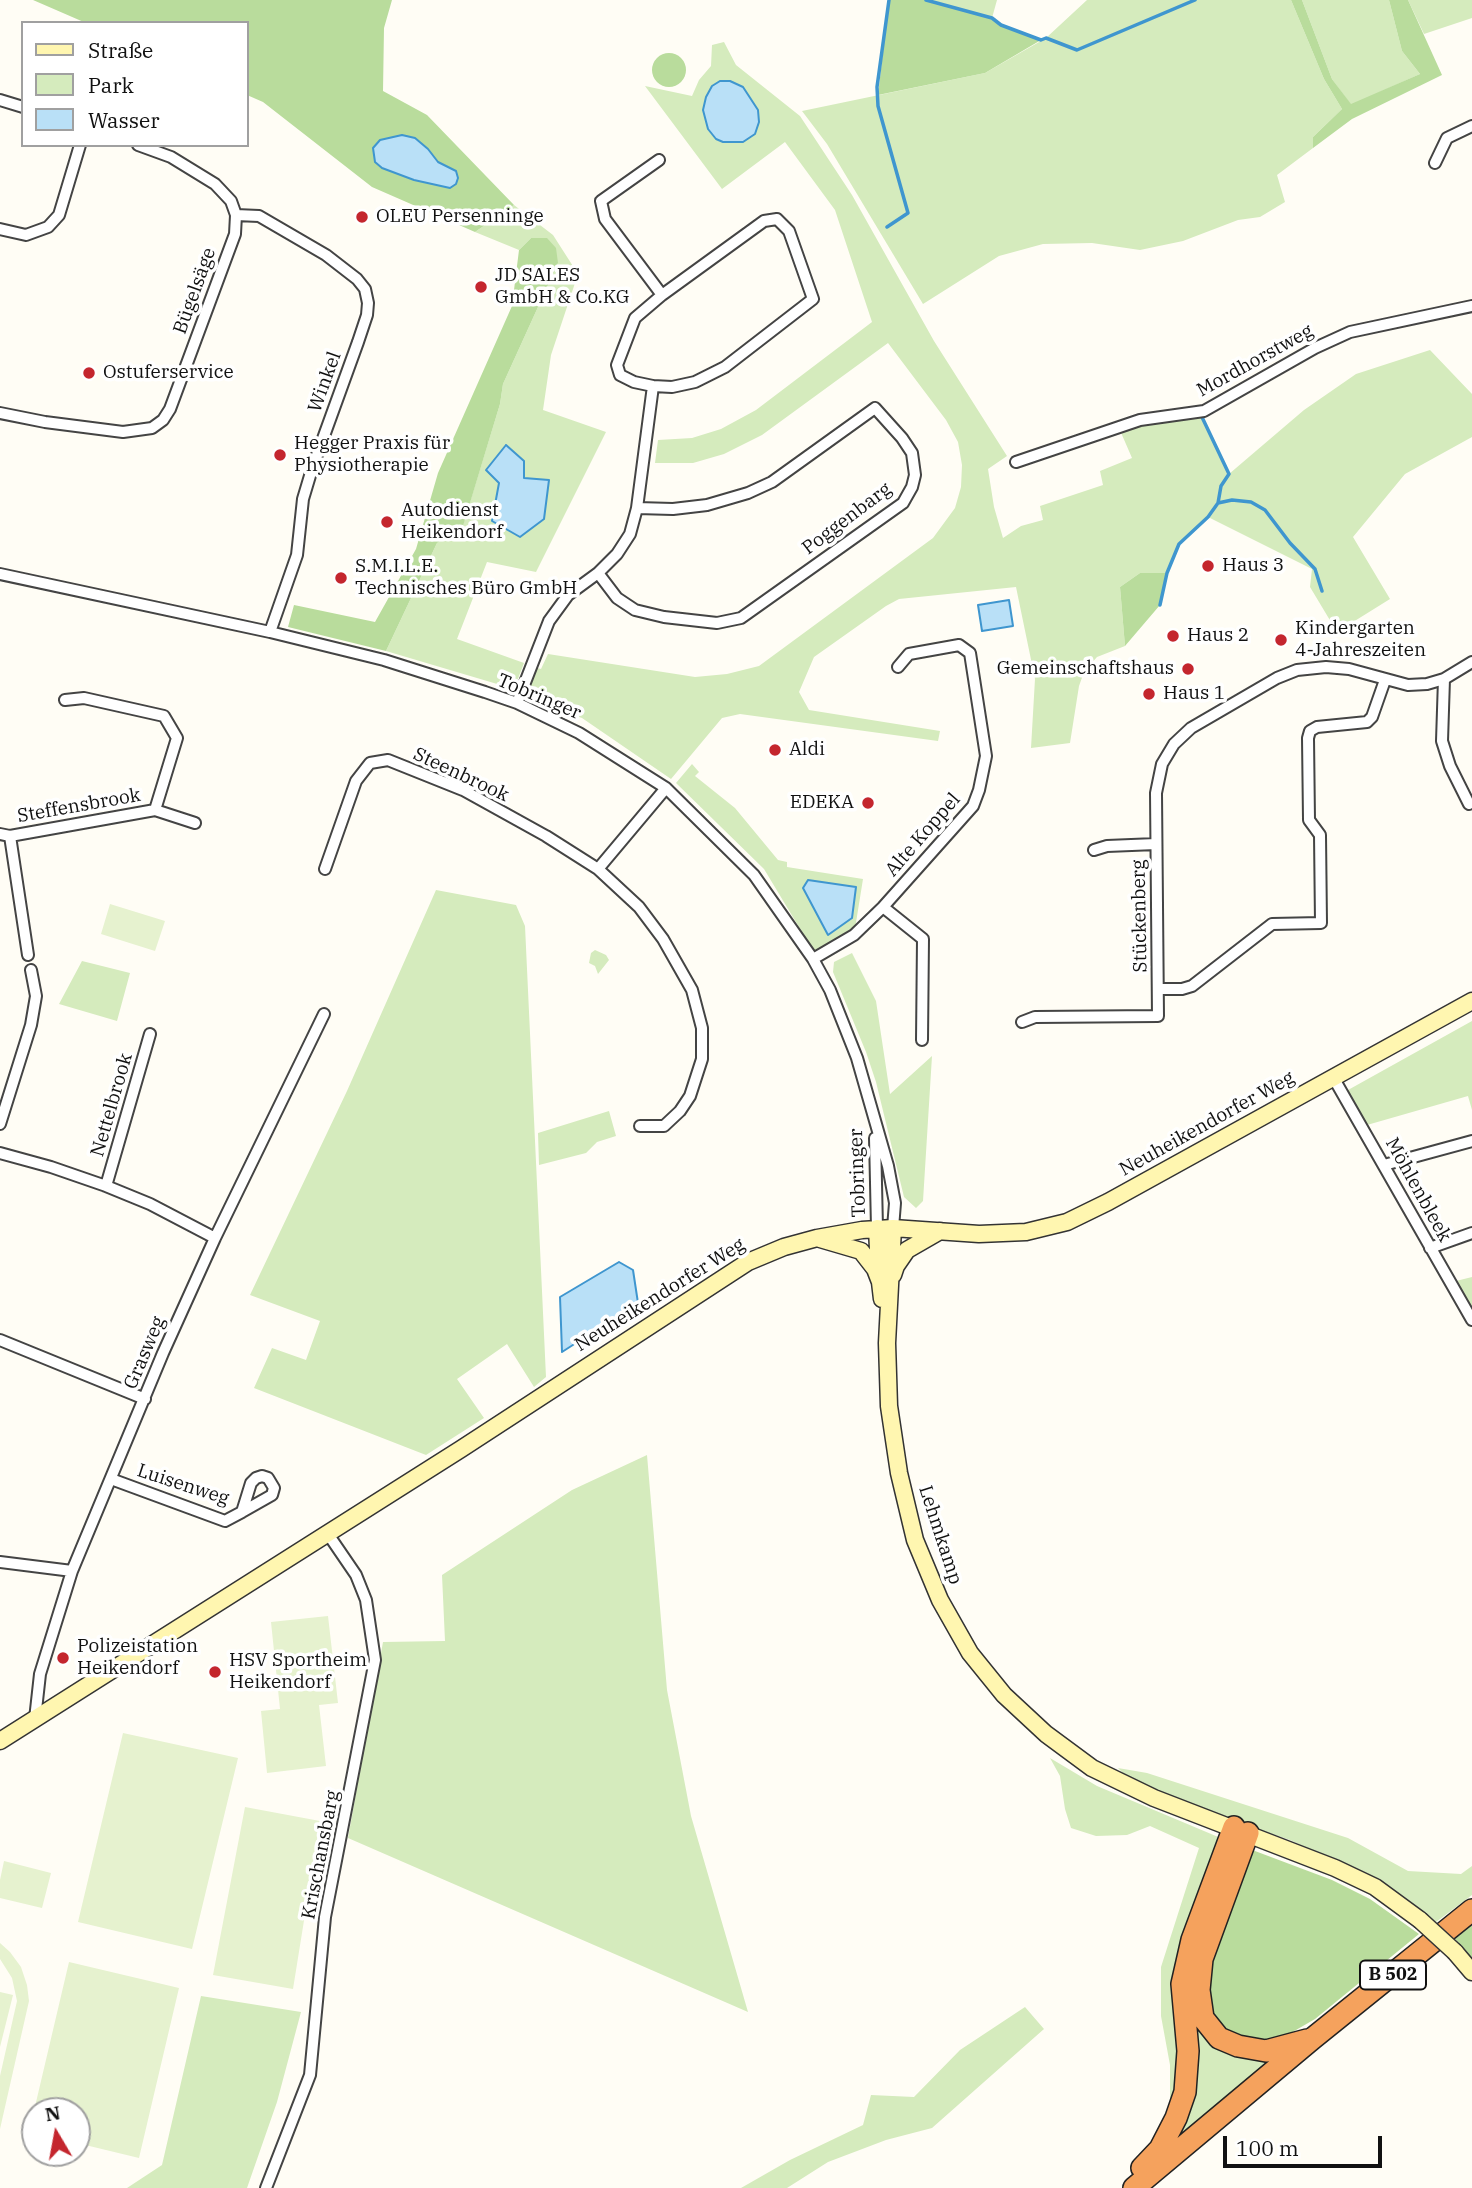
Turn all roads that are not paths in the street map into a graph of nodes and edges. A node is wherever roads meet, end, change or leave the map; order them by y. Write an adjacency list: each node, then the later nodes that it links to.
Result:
1 (0, 100): 2 (street)
2 (21, 106)
3 (1472, 126): 7 (street)
4 (79, 147): 9 (street)
5 (144, 147): 8 (street)
6 (659, 160): 10 (street)
7 (1435, 163)
8 (236, 215): 13 (street, Bügelsäge); 18 (street, Winkel)
9 (0, 229)
10 (662, 295): 12 (street); 12 (street)
11 (1472, 306): 14 (street, Mordhorstweg)
12 (653, 386): 15 (street)
13 (0, 413)
14 (1016, 462)
15 (637, 508): 16 (street); 16 (street, Poggenbarg)
16 (598, 573): 24 (street)
17 (0, 574): 18 (street, Tobringer)
18 (270, 632): 24 (street, Tobringer)
19 (1472, 662): 21 (street, Stückenberg)
20 (898, 667): 34 (street, Alte Koppel)
21 (1444, 679): 22 (street, Stückenberg); 26 (street)
22 (1385, 680): 30 (street, Stückenberg); 38 (street, Stückenberg)
23 (65, 700): 27 (street, Steffensbrook)
24 (517, 703): 25 (street, Tobringer)
25 (666, 788): 33 (street); 36 (street, Tobringer)
26 (1469, 804)
27 (155, 810): 28 (street, Steffensbrook); 29 (street, Steffensbrook)
28 (195, 823)
29 (5, 835): 35 (street, Steffensbrook)
30 (1156, 844): 31 (street, Stückenberg); 38 (street, Stückenberg)
31 (1094, 850)
32 (325, 869): 33 (street, Steenbrook)
33 (598, 869): 47 (street, Steenbrook)
34 (883, 907): 36 (street, Alte Koppel); 43 (street)
35 (28, 955)
36 (813, 959): 45 (street, Tobringer)
37 (31, 970): 46 (street)
38 (1158, 989): 41 (street, Stückenberg)
39 (1472, 1000): 44 (street, Neuheikendorfer Weg)
40 (324, 1014): 55 (street, Grasweg)
41 (1022, 1021)
42 (150, 1034): 51 (street, Nettelbrook)
43 (922, 1040)
44 (1333, 1077): 50 (street, Möhlenbleek); 53 (street, Neuheikendorfer Weg)
45 (874, 1118): 52 (street, Tobringer); 52 (street, Tobringer)
46 (0, 1124)
47 (640, 1126)
48 (1472, 1141): 50 (street)
49 (0, 1153): 51 (street)
50 (1384, 1165): 57 (street, Möhlenbleek)
51 (106, 1186): 55 (street)
52 (885, 1228): 53 (street, Neuheikendorfer Weg); 56 (street, Neuheikendorfer Weg); 58 (street)
53 (940, 1231): 58 (street)
54 (1472, 1233): 57 (street)
55 (215, 1238): 61 (street, Grasweg)
56 (817, 1238): 58 (street); 64 (street, Neuheikendorfer Weg)
57 (1430, 1248): 59 (street, Möhlenbleek)
58 (885, 1286): 69 (street, Lehmkamp)
59 (1472, 1320)
60 (0, 1340): 61 (street)
61 (145, 1399): 62 (street, Grasweg)
62 (111, 1479): 63 (street, Luisenweg); 66 (street, Grasweg)
63 (242, 1512)
64 (328, 1534): 67 (street, Neuheikendorfer Weg); 73 (street, Krischansbarg)
65 (0, 1562): 66 (street)
66 (72, 1571): 67 (street, Grasweg)
67 (35, 1718): 68 (street, Neuheikendorfer Weg)
68 (0, 1741)
69 (1241, 1830): 71 (street, Lehmkamp, bridge); 72 (highway); 74 (highway)
70 (1472, 1910): 72 (highway, B 502)
71 (1472, 1972)
72 (1312, 2039): 75 (highway, B 502)
73 (266, 2188)
74 (1124, 2188)
75 (1134, 2188)

